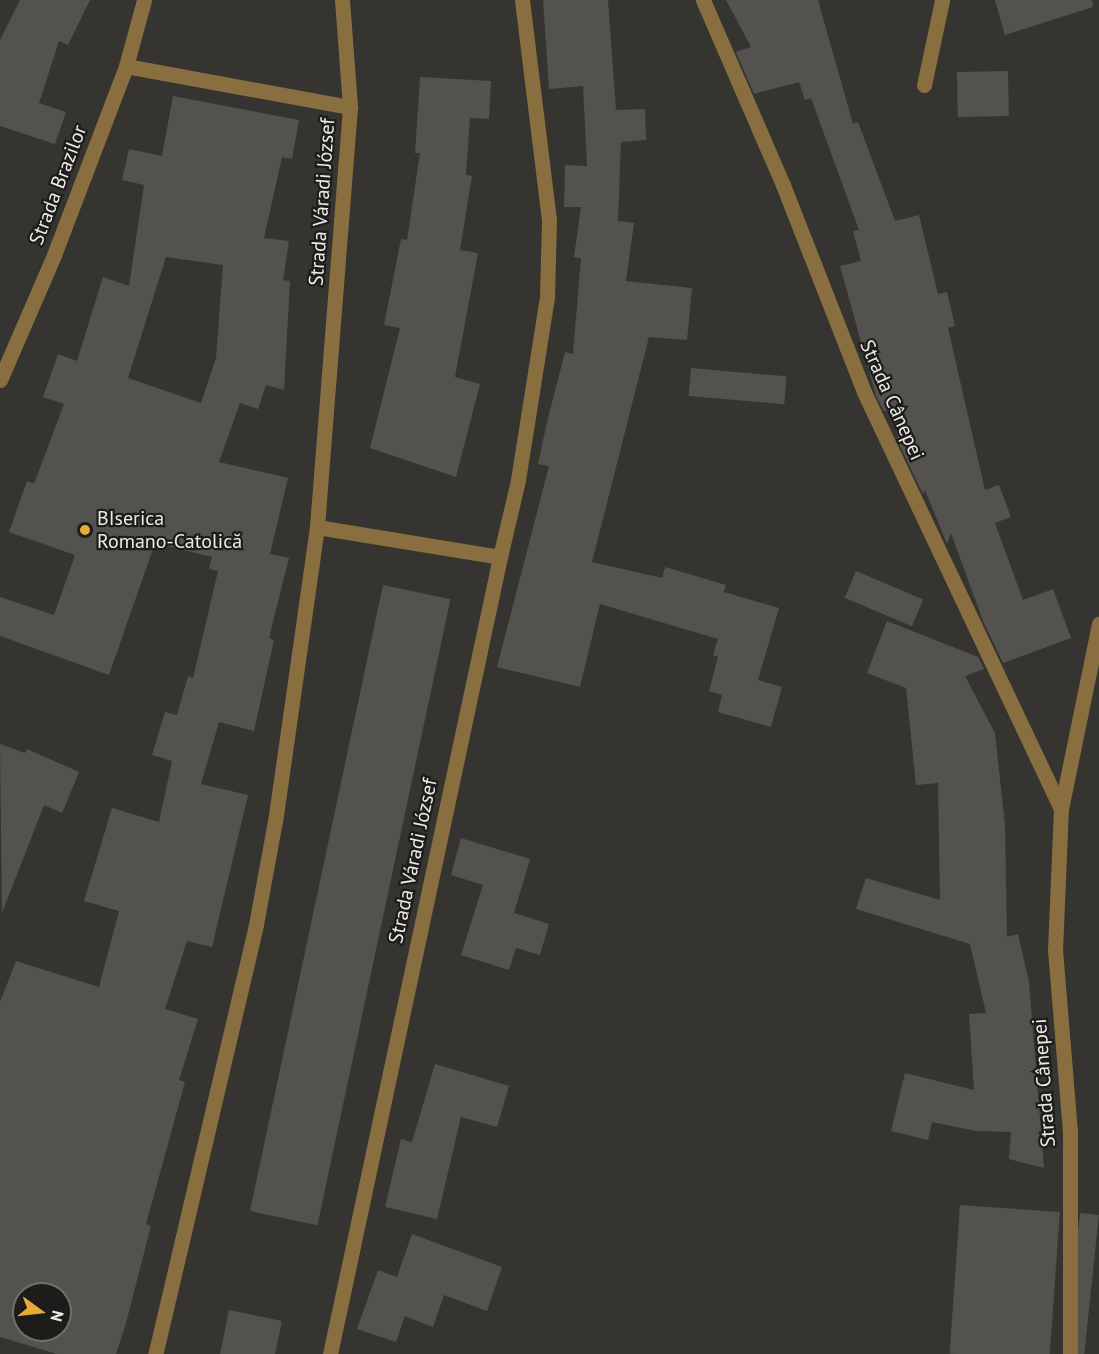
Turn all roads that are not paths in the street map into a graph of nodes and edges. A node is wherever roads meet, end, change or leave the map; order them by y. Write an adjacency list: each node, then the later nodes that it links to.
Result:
1 (144, 0): 6 (street, Strada Brazilor)
2 (342, 0): 8 (street)
3 (522, 0): 11 (street, Strada Váradi József)
4 (703, 0): 13 (street, Strada Cânepei)
5 (942, 0): 7 (street)
6 (126, 66): 8 (street, Strada Váradi József); 9 (street, Strada Brazilor)
7 (924, 85)
8 (350, 107): 10 (street, Strada Váradi József)
9 (0, 380)
10 (317, 527): 11 (street); 14 (street, Strada Váradi József)
11 (500, 557): 15 (street, Strada Váradi József)
12 (1099, 624): 13 (street, Strada Cânepei)
13 (1061, 809): 16 (street, Strada Cânepei)
14 (155, 1354)
15 (330, 1354)
16 (1070, 1354)

